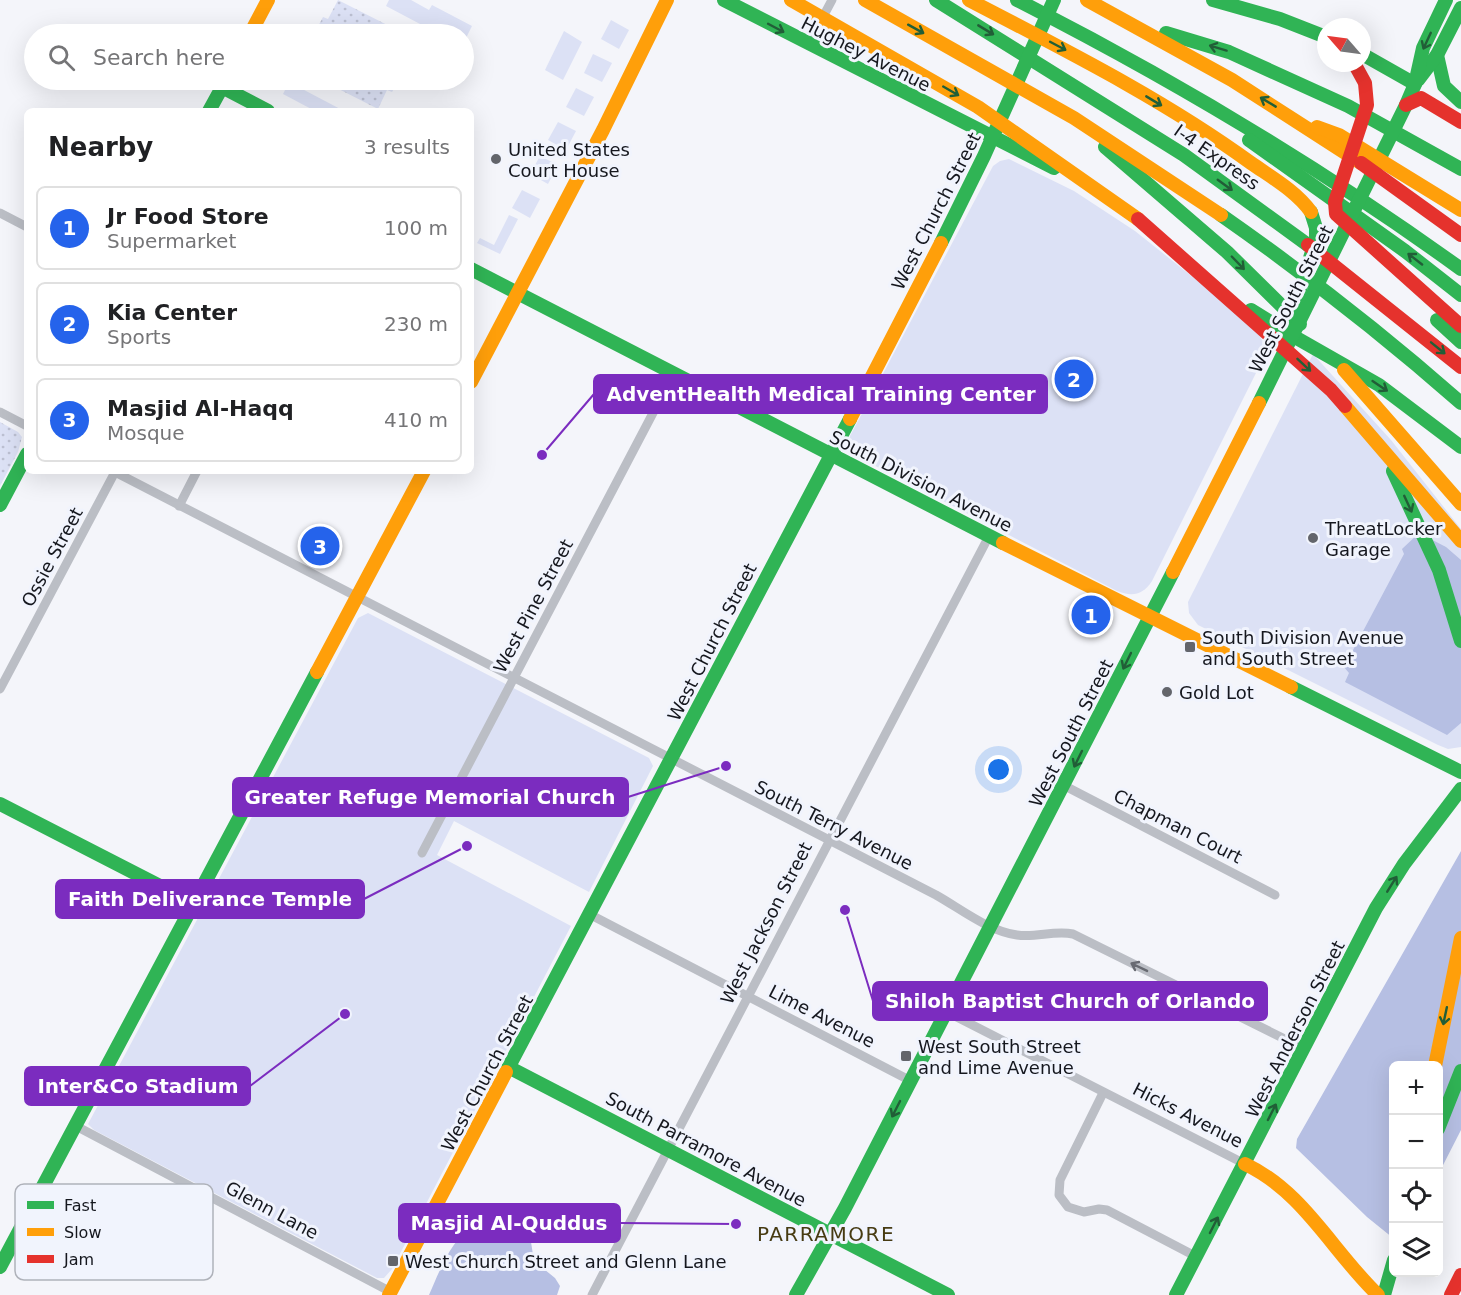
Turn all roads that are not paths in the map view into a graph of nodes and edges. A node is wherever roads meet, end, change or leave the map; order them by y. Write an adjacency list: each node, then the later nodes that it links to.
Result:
1 (268, 0): 16 (main road)
2 (667, 0): 43 (main road)
3 (724, 0): 18 (main road, Hughey Avenue, one-way to 18)
4 (791, 0): 55 (main road, one-way to 55)
5 (832, 0): 18 (street)
6 (865, 0): 31 (main road, one-way to 31)
7 (936, 0): 48 (main road, I-4 Express, one-way to 48)
8 (969, 0): 46 (main road, one-way to 46)
9 (1017, 0): 23 (main road, I-4 Express)
10 (1054, 0): 33 (main road, West Church Street)
11 (1087, 0): 15 (main road)
12 (1214, 0): 17 (main road)
13 (1446, 0): 22 (main road, West South Street, one-way to 22)
14 (1461, 8): 19 (main road, West South Street)
15 (1127, 21): 34 (main road, one-way to 15); 35 (main road, one-way to 15)
16 (255, 24)
17 (1317, 34)
18 (808, 45): 33 (main road, Hughey Avenue)
19 (1437, 55): 22 (main road, West South Street); 26 (main road)
20 (1371, 59): 22 (main road)
21 (1359, 72): 39 (main road)
22 (1415, 84): 27 (main road, West South Street); 30 (main road)
23 (1183, 89): 41 (main road, I-4 Express); 44 (main road, one-way to 23)
24 (220, 90): 28 (main road)
25 (235, 90): 29 (main road)
26 (1461, 102)
27 (1406, 105): 32 (main road); 39 (main road, West South Street)
28 (211, 108)
29 (263, 108)
30 (1461, 110)
31 (1079, 121): 51 (main road); 62 (main road, one-way to 62)
32 (1461, 123)
33 (993, 138): 46 (main road, Hughey Avenue); 56 (main road, West Church Street)
34 (1336, 141): 36 (main road); 40 (main road)
35 (1461, 169)
36 (1461, 210)
37 (0, 213): 38 (street)
38 (24, 225)
39 (1346, 232): 45 (main road); 46 (main road, West South Street); 47 (main road)
40 (1461, 235)
41 (1461, 269)
42 (474, 271): 43 (main road, South Division Avenue)
43 (518, 293): 49 (main road, South Division Avenue); 50 (main road)
44 (1461, 295)
45 (1461, 326)
46 (1293, 336): 54 (main road, Hughey Avenue, one-way to 54); 68 (main road, West South Street)
47 (1461, 342)
48 (1461, 367)
49 (674, 373): 56 (main road, South Division Avenue); 70 (street, West Pine Street)
50 (474, 376)
51 (1461, 403)
52 (0, 412): 53 (street)
53 (24, 424)
54 (1461, 447)
55 (1383, 451): 66 (main road); 69 (main road, one-way to 69)
56 (830, 454): 65 (main road, South Division Avenue); 72 (main road, West Church Street)
57 (24, 460): 63 (main road)
58 (113, 474): 71 (street, Ossie Street)
59 (118, 474): 64 (street, South Terry Avenue)
60 (195, 474): 64 (street)
61 (422, 474): 67 (main road)
62 (1461, 504)
63 (0, 505)
64 (179, 506): 67 (street, South Terry Avenue)
65 (989, 536): 68 (main road, South Division Avenue); 77 (street, West Jackson Street)
66 (1461, 541)
67 (357, 598): 70 (street, South Terry Avenue); 80 (main road)
68 (1150, 614): 73 (main road, South Division Avenue); 74 (main road, West South Street, one-way to 74)
69 (1461, 641)
70 (513, 679): 72 (street, South Terry Avenue); 78 (street, West Pine Street)
71 (0, 689)
72 (671, 761): 77 (street, South Terry Avenue); 81 (main road, West Church Street)
73 (1461, 772)
74 (1065, 786): 79 (street, Chapman Court); 82 (main road, West South Street)
75 (1461, 789): 86 (main road, West Anderson Street, one-way to 75)
76 (0, 804): 80 (main road)
77 (828, 840): 82 (street, South Terry Avenue); 84 (street, West Jackson Street)
78 (422, 853)
79 (1275, 895)
80 (193, 903): 93 (main road)
81 (591, 915): 84 (street, Lime Avenue); 88 (main road, West Church Street)
82 (992, 927): 85 (main road, West South Street); 86 (street, South Terry Avenue, one-way to 82)
83 (1461, 938): 87 (main road, one-way to 87)
84 (747, 996): 90 (street, Lime Avenue); 94 (street, West Jackson Street)
85 (947, 1012): 90 (main road, West South Street); 91 (street, Hicks Avenue)
86 (1305, 1049): 95 (main road, West Anderson Street, one-way to 86)
87 (1436, 1061)
88 (510, 1068): 94 (main road, South Parramore Avenue); 104 (main road, West Church Street)
89 (1461, 1071): 92 (main road)
90 (911, 1081): 99 (main road, West South Street, one-way to 99)
91 (1103, 1093): 95 (street, Hicks Avenue); 101 (street)
92 (1443, 1116)
93 (74, 1125): 96 (main road); 97 (street, Glenn Lane)
94 (668, 1150): 99 (main road, South Parramore Avenue); 105 (street, West Jackson Street)
95 (1245, 1164): 101 (main road, West Anderson Street, one-way to 95); 109 (main road, Hicks Avenue)
96 (43, 1184)
97 (184, 1184)
98 (213, 1199): 104 (street, Glenn Lane)
99 (830, 1234): 106 (main road, West South Street); 107 (main road, South Parramore Avenue)
100 (15, 1238): 102 (main road)
101 (1197, 1257): 108 (main road, West Anderson Street)
102 (0, 1267)
103 (1389, 1277): 110 (main road)
104 (390, 1294)
105 (592, 1295)
106 (796, 1295)
107 (948, 1295)
108 (1176, 1295)
109 (1378, 1295)
110 (1384, 1295)

